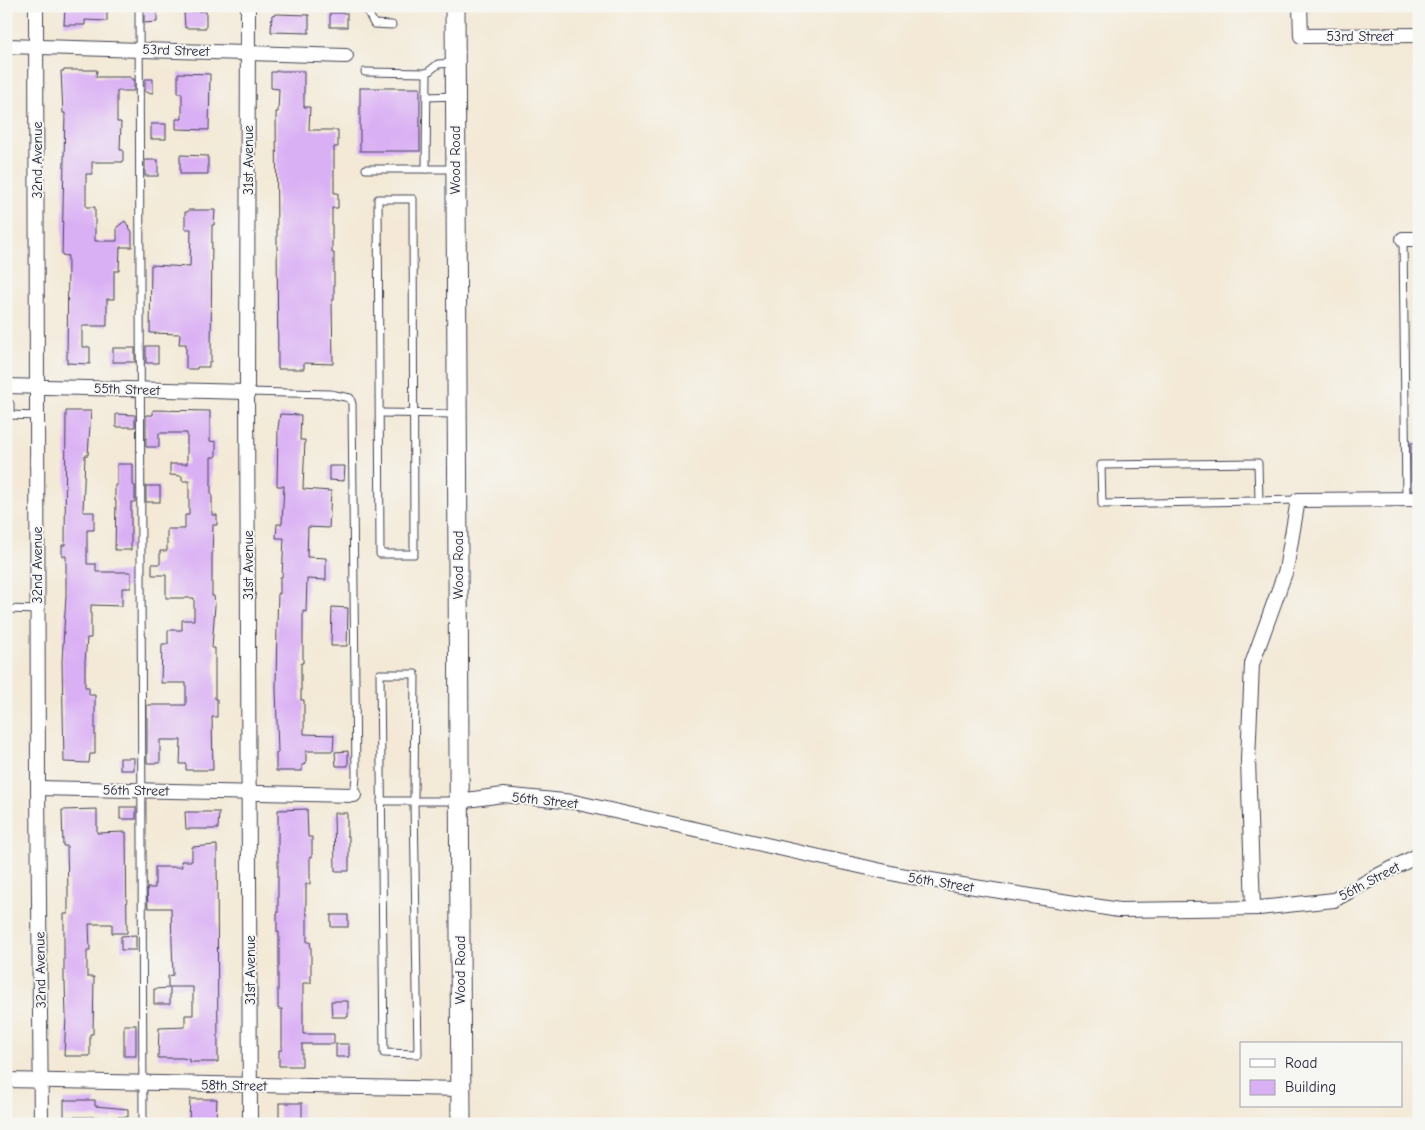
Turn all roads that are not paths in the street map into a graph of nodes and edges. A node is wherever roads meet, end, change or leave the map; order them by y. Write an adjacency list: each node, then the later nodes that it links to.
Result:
1 (36, 6): 10 (street, 32nd Avenue)
2 (139, 6): 11 (lane)
3 (248, 6): 12 (street, 31st Avenue)
4 (368, 6): 7 (lane)
5 (455, 6): 14 (street, Wood Road)
6 (1300, 6): 8 (street, 53rd Street)
7 (392, 25)
8 (1419, 35)
9 (6, 46): 10 (street, 53rd Street)
10 (36, 46): 11 (street, 53rd Street); 25 (street, 32nd Avenue)
11 (139, 49): 12 (street, 53rd Street); 26 (lane)
12 (248, 53): 13 (street, 53rd Street); 27 (street, 31st Avenue)
13 (346, 56)
14 (455, 63): 16 (lane); 17 (street, Wood Road)
15 (365, 72): 16 (lane)
16 (427, 73): 18 (lane)
17 (455, 96): 18 (lane); 21 (street, Wood Road)
18 (428, 97): 20 (lane)
19 (366, 169): 20 (lane)
20 (426, 169): 21 (lane)
21 (456, 169): 31 (street, Wood Road)
22 (1403, 240): 23 (street); 33 (lane)
23 (1419, 240)
24 (6, 386): 25 (street, 55th Street)
25 (37, 387): 26 (street, 55th Street); 32 (street, 32nd Avenue)
26 (140, 390): 27 (street, 55th Street); 39 (lane)
27 (247, 392): 40 (street, 31st Avenue); 41 (lane)
28 (6, 404): 32 (lane)
29 (380, 413): 30 (lane); 30 (lane); 30 (lane)
30 (413, 413): 31 (lane)
31 (457, 414): 44 (street, Wood Road)
32 (37, 416): 37 (street, 32nd Avenue)
33 (1412, 499): 34 (street)
34 (1298, 500): 35 (lane); 46 (street)
35 (1259, 501): 35 (lane)
36 (6, 609): 37 (lane)
37 (38, 610): 38 (street, 32nd Avenue)
38 (38, 788): 39 (street, 56th Street); 48 (street, 32nd Avenue)
39 (141, 789): 40 (street, 56th Street); 49 (lane)
40 (250, 792): 41 (street, 56th Street); 50 (street, 31st Avenue)
41 (354, 794)
42 (381, 801): 43 (lane); 43 (lane); 43 (lane)
43 (414, 801): 44 (lane)
44 (459, 801): 46 (street, 56th Street); 51 (street, Wood Road)
45 (1419, 856): 46 (street, 56th Street)
46 (1253, 908)
47 (6, 1080): 48 (street, 58th Street)
48 (41, 1081): 49 (street, 58th Street); 52 (street, 32nd Avenue)
49 (143, 1083): 50 (street, 58th Street); 53 (lane)
50 (250, 1085): 51 (street, 58th Street); 54 (street, 31st Avenue)
51 (461, 1090): 55 (street, Wood Road)
52 (41, 1124)
53 (143, 1124)
54 (250, 1124)
55 (462, 1124)

